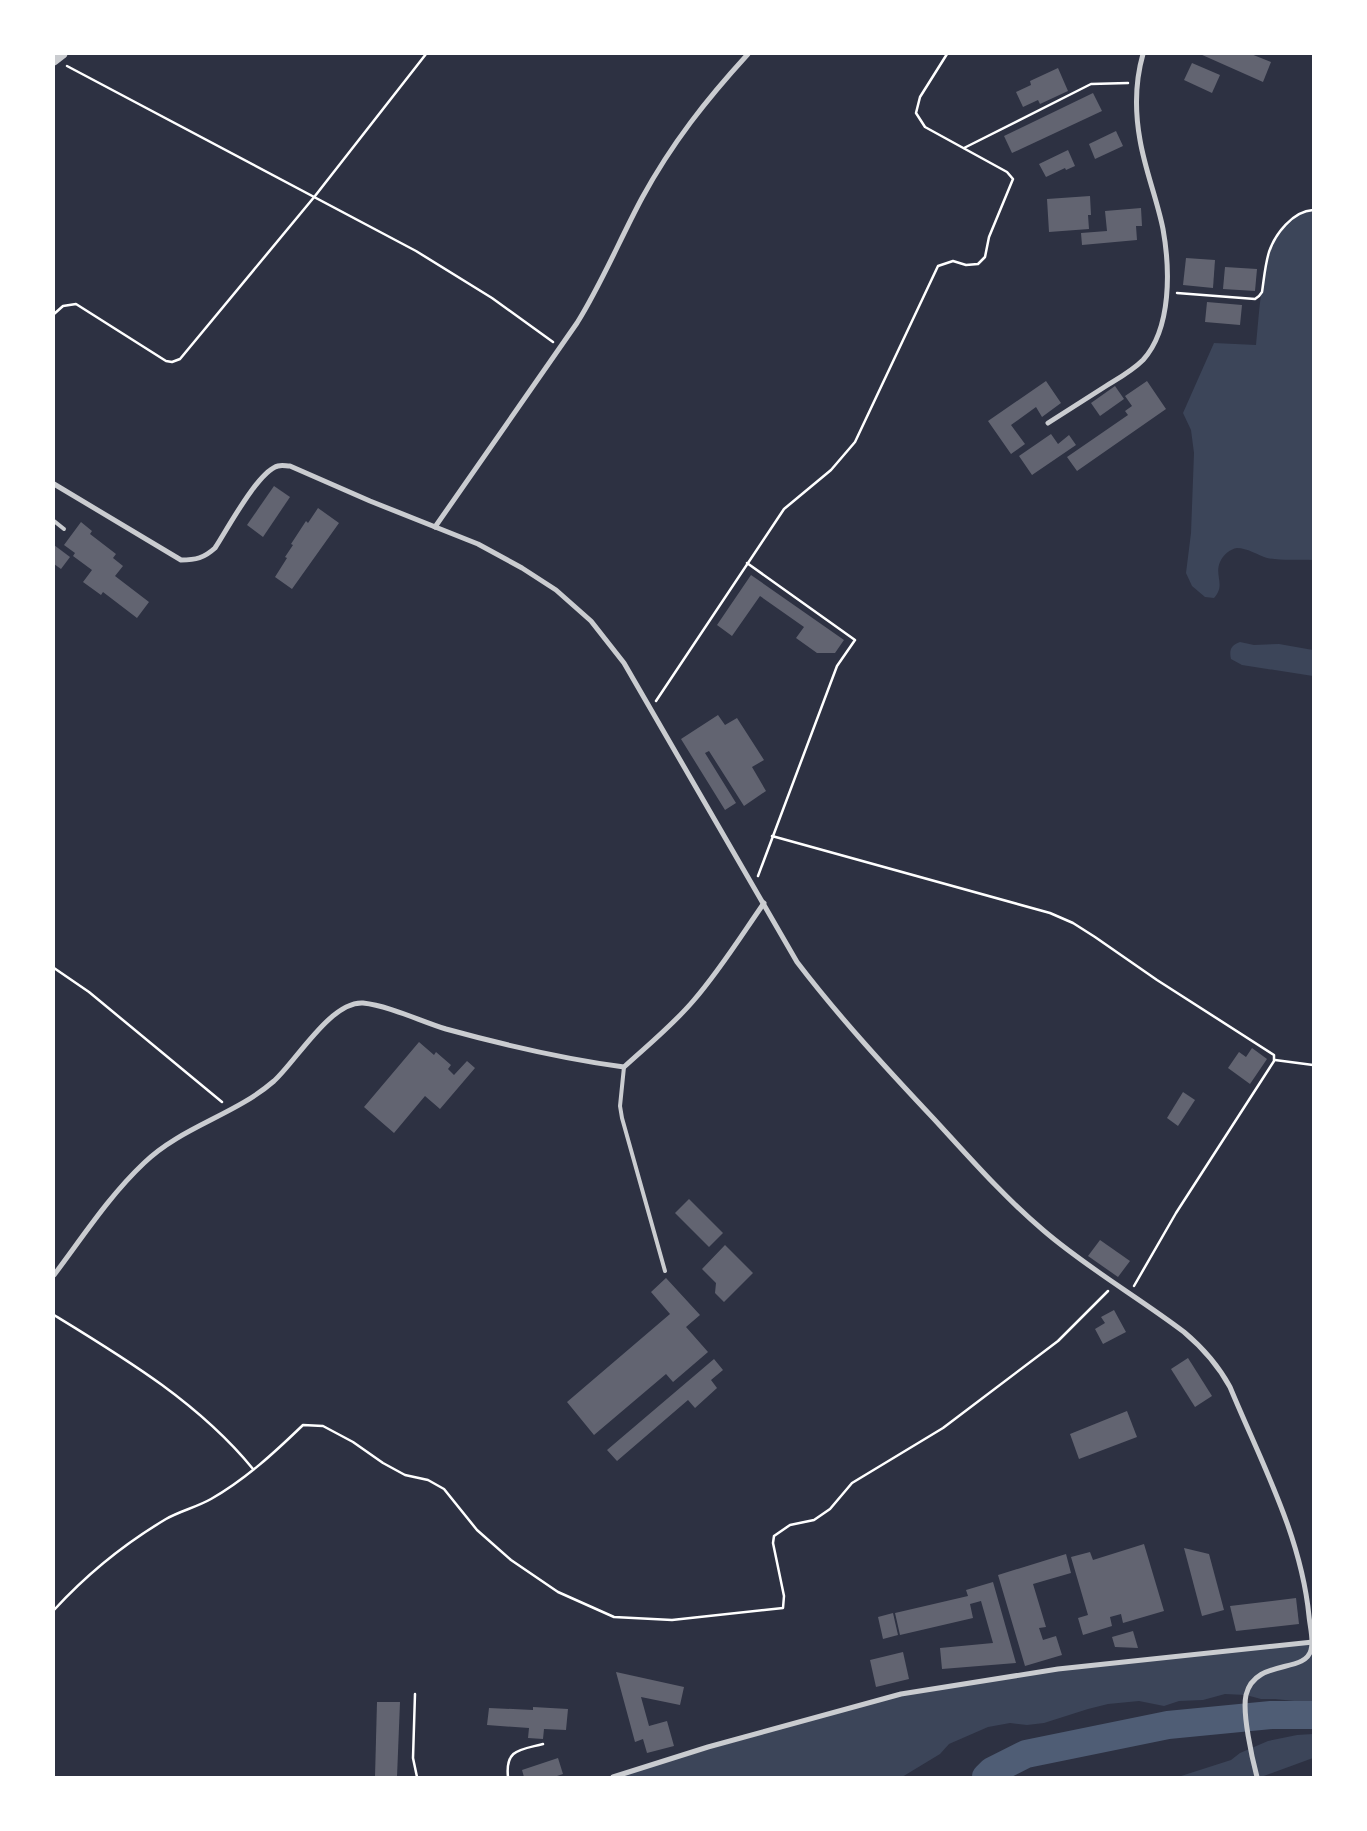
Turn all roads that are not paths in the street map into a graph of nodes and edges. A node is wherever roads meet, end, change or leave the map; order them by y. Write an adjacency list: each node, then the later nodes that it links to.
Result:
1 (63, 54): 4 (street)
2 (748, 54): 8 (street)
3 (1142, 54): 5 (street)
4 (54, 60)
5 (1048, 423)
6 (54, 484): 8 (street)
7 (54, 521): 9 (lane)
8 (435, 527): 10 (street)
9 (64, 529)
10 (764, 903): 11 (street); 14 (street)
11 (624, 1067): 12 (lane); 13 (street)
12 (665, 1271)
13 (54, 1275)
14 (1313, 1642): 15 (street); 16 (street)
15 (613, 1777)
16 (1257, 1777)

